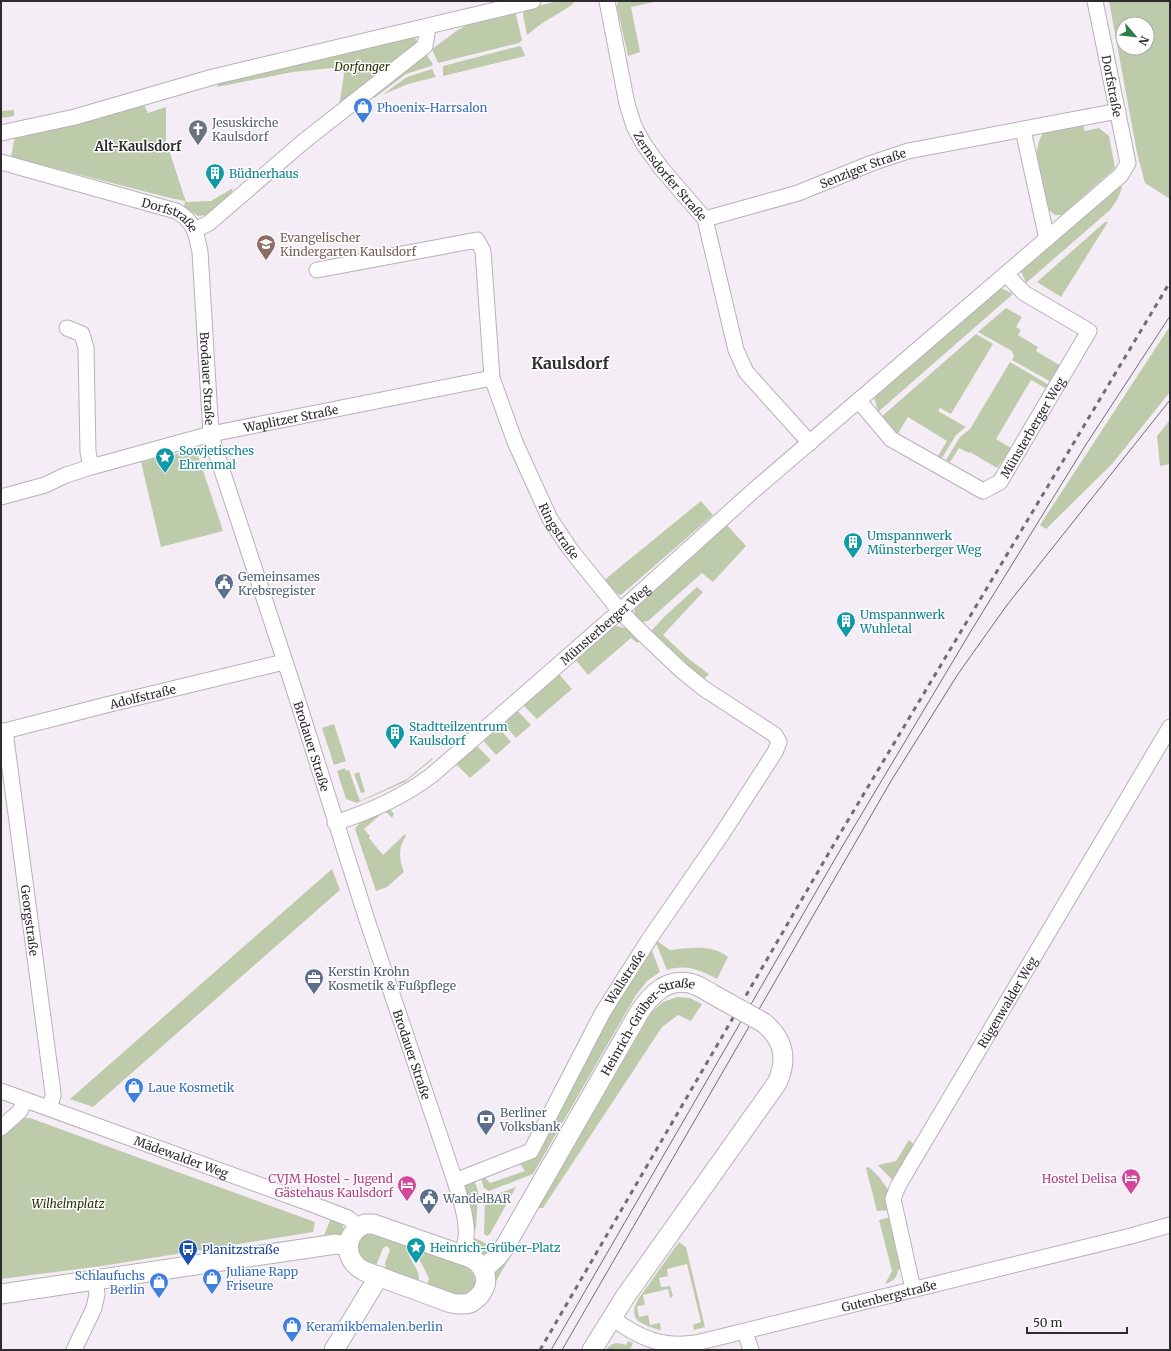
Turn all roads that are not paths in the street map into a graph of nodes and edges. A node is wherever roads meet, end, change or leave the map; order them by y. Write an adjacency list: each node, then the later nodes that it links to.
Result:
1 (533, 1): 4 (street)
2 (608, 1): 10 (street, Zernsdorfer Straße)
3 (1095, 1): 5 (street, Dorfstraße)
4 (428, 27): 7 (street); 11 (street, Dorfstraße)
5 (1118, 111): 6 (street, Senziger Straße); 9 (street, Dorfstraße)
6 (1023, 130): 10 (street, Senziger Straße); 12 (street)
7 (1, 133)
8 (1, 162): 11 (street, Dorfstraße)
9 (1125, 170): 12 (street, Münsterberger Weg)
10 (705, 219): 19 (street, Zernsdorfer Straße)
11 (195, 230): 18 (street, Brodauer Straße)
12 (1047, 239): 14 (street, Münsterberger Weg)
13 (318, 270): 16 (street, Ringstraße)
14 (1006, 274): 17 (street, Münsterberger Weg); 17 (street, Münsterberger Weg)
15 (67, 328): 20 (street)
16 (492, 378): 18 (street, Waplitzer Straße); 22 (street, Ringstraße)
17 (859, 400): 19 (street, Münsterberger Weg)
18 (211, 434): 20 (street, Waplitzer Straße); 23 (street, Brodauer Straße)
19 (810, 443): 22 (street, Münsterberger Weg)
20 (91, 467): 21 (street, Waplitzer Straße)
21 (1, 497)
22 (620, 611): 26 (street, Ringstraße); 27 (street, Münsterberger Weg)
23 (284, 662): 25 (street, Adolfstraße); 27 (street, Brodauer Straße)
24 (1170, 727): 40 (street, Rügenwalder Weg)
25 (3, 732): 30 (street, Georgstraße)
26 (778, 742): 32 (street, Wallstraße)
27 (335, 823): 32 (street, Brodauer Straße)
28 (1, 1091): 29 (street, Mädewalder Weg)
29 (25, 1100): 30 (street, Mädewalder Weg); 31 (street)
30 (49, 1108): 34 (street, Mädewalder Weg)
31 (1, 1128)
32 (455, 1181): 36 (street, Brodauer Straße)
33 (1170, 1225): 40 (street, Gutenbergstraße)
34 (359, 1227): 35 (street); 36 (street)
35 (348, 1246): 38 (street); 39 (street)
36 (461, 1255): 37 (street)
37 (484, 1270): 38 (street); 42 (street, Heinrich-Grüber-Straße, bridge)
38 (379, 1276): 45 (street)
39 (95, 1280): 41 (street); 44 (street)
40 (914, 1289): 43 (street, Gutenbergstraße)
41 (1, 1294)
42 (612, 1318): 43 (street, Gutenbergstraße); 46 (street, Heinrich-Grüber-Straße)
43 (745, 1332): 47 (street)
44 (74, 1350)
45 (334, 1350)
46 (592, 1350)
47 (752, 1350)

